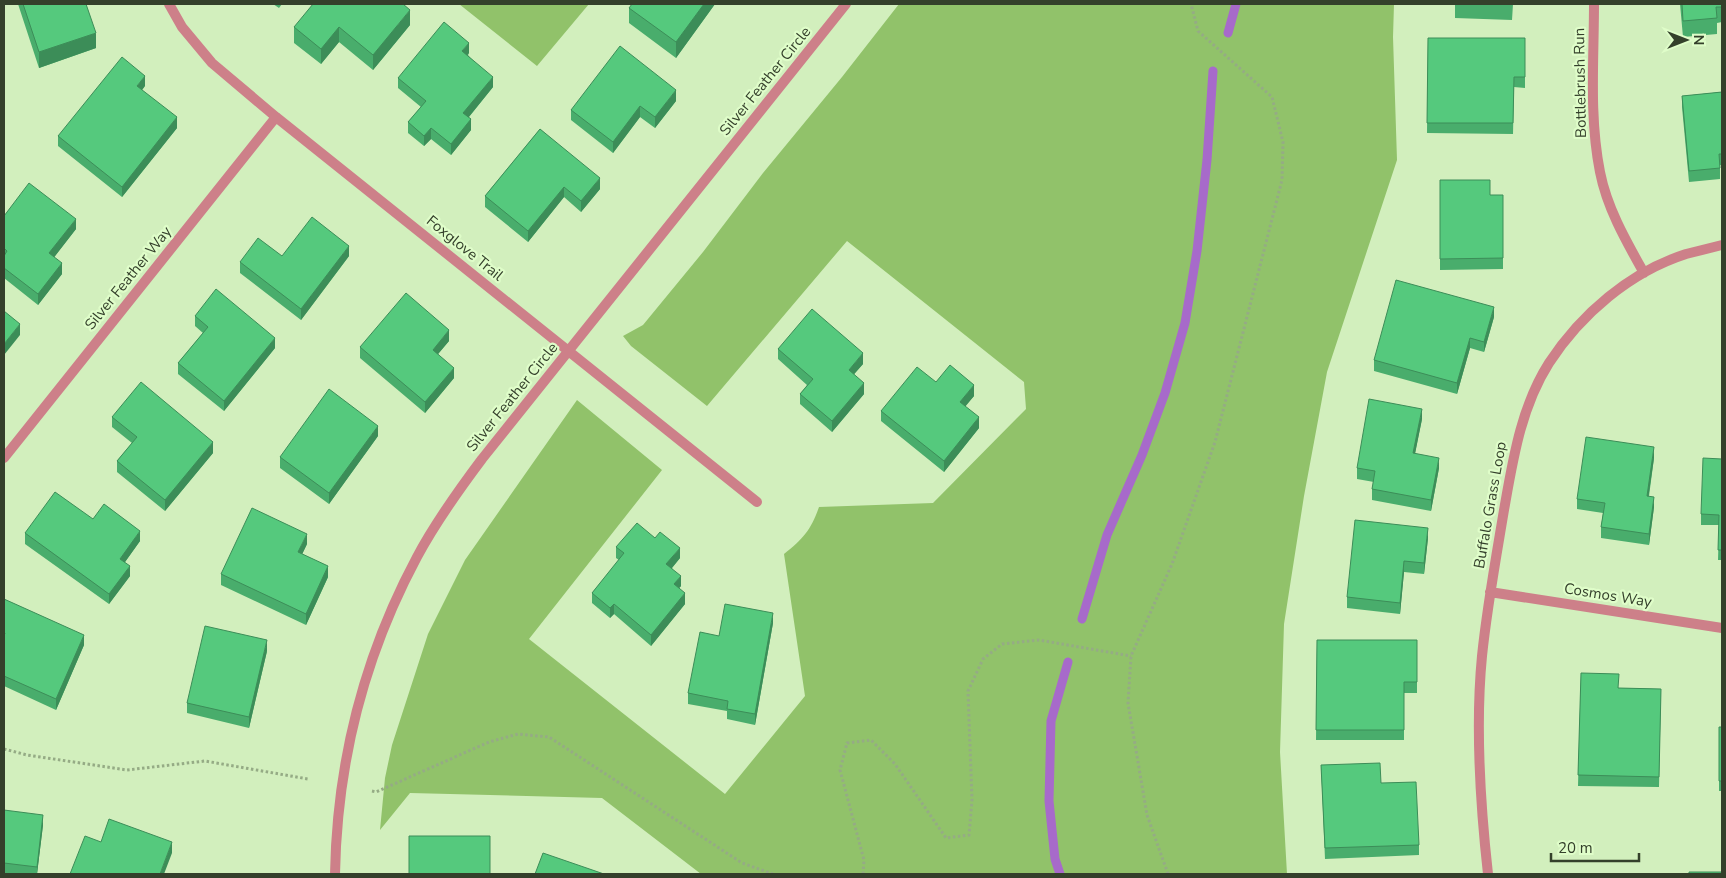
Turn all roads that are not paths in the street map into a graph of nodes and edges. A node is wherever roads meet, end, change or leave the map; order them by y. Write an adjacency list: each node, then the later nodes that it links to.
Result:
1 (168, 4): 4 (street, Foxglove Trail)
2 (846, 4): 7 (street, Silver Feather Circle)
3 (1594, 4): 6 (street, Bottlebrush Run)
4 (276, 117): 7 (street, Foxglove Trail); 8 (street, Silver Feather Way)
5 (1722, 245): 6 (street, Buffalo Grass Loop)
6 (1644, 273): 10 (street, Buffalo Grass Loop)
7 (568, 351): 9 (street, Foxglove Trail); 12 (street, Silver Feather Circle)
8 (4, 458)
9 (757, 502)
10 (1490, 592): 11 (street, Cosmos Way); 13 (street, Buffalo Grass Loop)
11 (1722, 628)
12 (335, 874)
13 (1488, 874)

